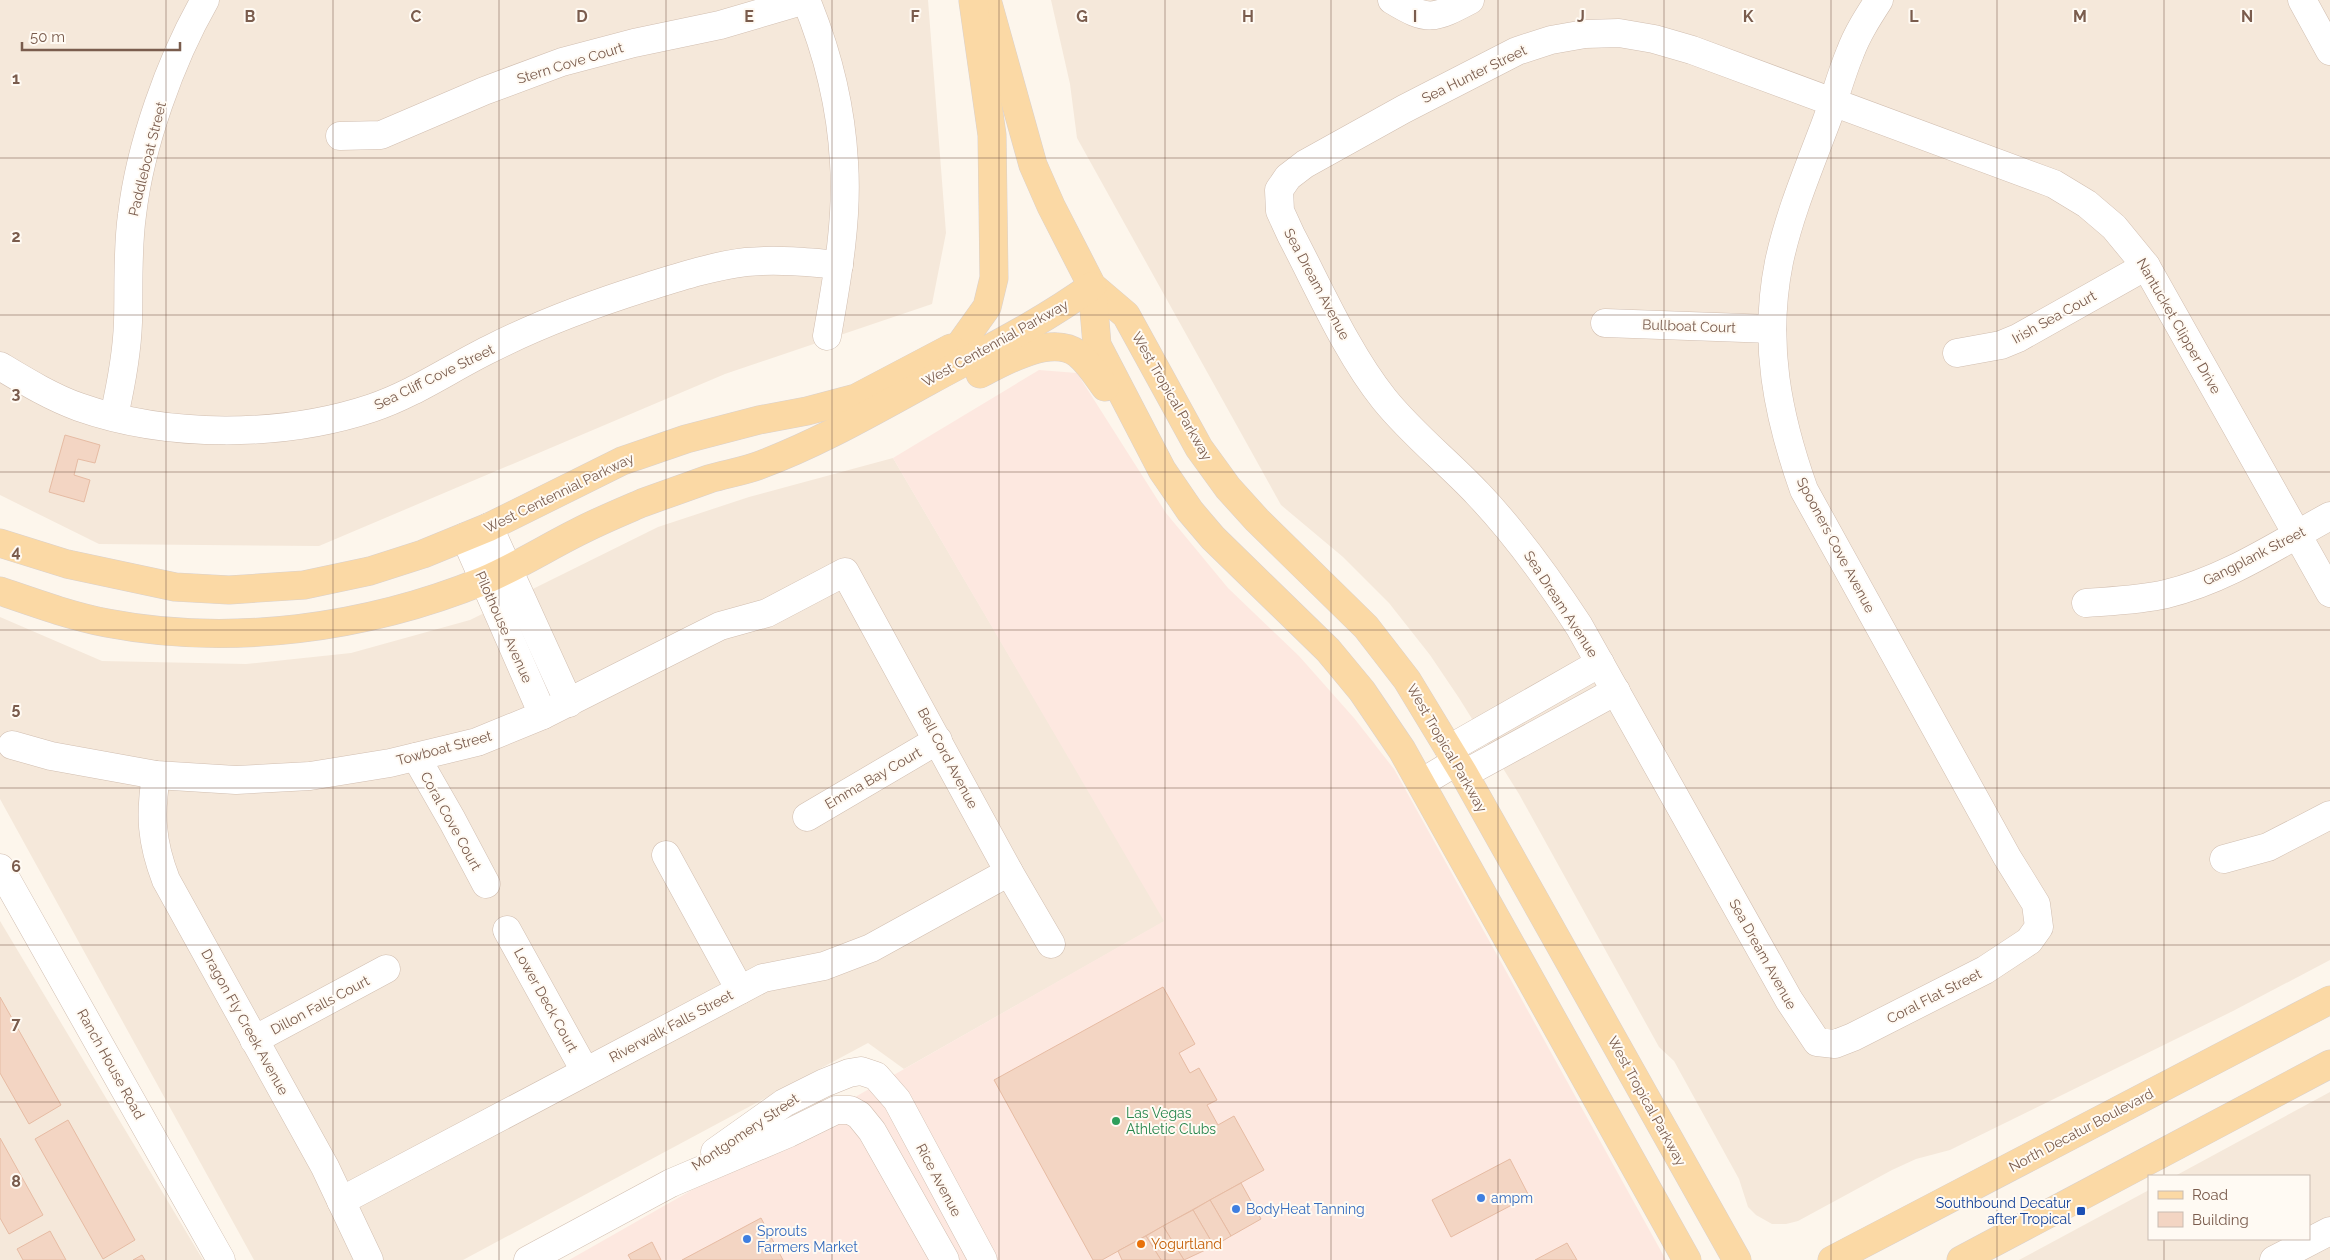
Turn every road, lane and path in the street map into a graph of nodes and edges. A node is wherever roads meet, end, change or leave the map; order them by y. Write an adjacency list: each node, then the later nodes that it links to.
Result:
1 (205, 0): 22 (street, Paddleboat Street)
2 (806, 0): 11 (street, Stern Cove Court); 13 (street)
3 (973, 0): 19 (main road)
4 (987, 0): 15 (main road, West Tropical Parkway)
5 (1392, 0): 6 (street)
6 (1470, 0)
7 (1879, 0): 10 (street, Spooners Cove Avenue)
8 (2302, 0): 9 (street)
9 (2330, 50)
10 (1833, 102): 12 (street, Sea Hunter Street); 14 (street, Nantucket Clipper Drive); 17 (street, Spooners Cove Avenue)
11 (340, 136)
12 (1279, 190): 35 (street, Sea Dream Avenue)
13 (839, 265): 18 (street); 22 (street, Sea Cliff Cove Street)
14 (2146, 266): 20 (street, Irish Sea Court); 27 (street, Nantucket Clipper Drive)
15 (1092, 286): 19 (main road, West Centennial Parkway); 23 (main road, West Centennial Parkway); 24 (main road, West Tropical Parkway); 44 (main road, West Tropical Parkway)
16 (1605, 323): 17 (street, Bullboat Court)
17 (1772, 328): 54 (street, Spooners Cove Avenue)
18 (828, 336)
19 (962, 342): 26 (main road, West Centennial Parkway)
20 (1957, 353)
21 (0, 366): 22 (street, Sea Cliff Cove Street)
22 (114, 416)
23 (759, 465): 24 (main road); 29 (main road, West Centennial Parkway)
24 (1162, 470): 46 (main road, West Tropical Parkway)
25 (2330, 516): 27 (street, Gangplank Street)
26 (477, 532): 28 (main road, West Centennial Parkway); 29 (street, Pilothouse Avenue); 31 (street, Pilothouse Avenue)
27 (2298, 534): 33 (street, Nantucket Clipper Drive); 34 (street, Gangplank Street)
28 (0, 543)
29 (509, 570): 31 (main road, West Centennial Parkway); 38 (street, Pilothouse Avenue)
30 (844, 572): 38 (street, Towboat Street); 41 (street, Bell Cord Avenue)
31 (482, 581): 32 (main road, West Centennial Parkway); 39 (street, Pilothouse Avenue)
32 (0, 590)
33 (2330, 593)
34 (2086, 603)
35 (1600, 663): 36 (street, Sea Dream Avenue); 37 (street)
36 (1616, 691): 40 (street); 61 (street, Sea Dream Avenue)
37 (1539, 698): 40 (street); 44 (street)
38 (569, 702): 39 (street, Towboat Street)
39 (543, 715): 43 (street, Towboat Street)
40 (1554, 725): 44 (street)
41 (938, 740): 48 (street, Emma Bay Court); 52 (street, Bell Cord Avenue)
42 (12, 745): 45 (street, Towboat Street)
43 (416, 757): 45 (street, Towboat Street); 53 (street, Coral Cove Court)
44 (1456, 762): 46 (street); 74 (main road, West Tropical Parkway)
45 (156, 775): 60 (street, Dragon Fly Creek Avenue)
46 (1420, 783): 73 (main road, West Tropical Parkway)
47 (2330, 815): 50 (street)
48 (807, 817)
49 (666, 855): 58 (street)
50 (2224, 859)
51 (0, 868): 69 (street, Ranch House Road)
52 (1009, 872): 56 (street, Bell Cord Avenue); 58 (street, Riverwalk Falls Street)
53 (486, 884)
54 (2040, 926): 61 (street, Coral Flat Street)
55 (507, 930): 63 (street, Lower Deck Court)
56 (1051, 944)
57 (386, 970): 60 (street, Dillon Falls Court)
58 (740, 990): 63 (street, Riverwalk Falls Street)
59 (2330, 1000): 75 (main road, North Decatur Boulevard)
60 (254, 1040): 66 (street, Dragon Fly Creek Avenue)
61 (1817, 1042)
62 (2330, 1064): 76 (main road)
63 (585, 1071): 66 (street, Riverwalk Falls Street)
64 (897, 1100): 65 (street, Montgomery Street); 68 (street); 72 (street, Rice Avenue)
65 (671, 1183): 68 (street, Montgomery Street); 71 (street, Montgomery Street)
66 (341, 1201): 70 (street, Dragon Fly Creek Avenue)
67 (2330, 1231): 77 (street)
68 (944, 1258)
69 (221, 1260)
70 (370, 1260)
71 (528, 1260)
72 (983, 1260)
73 (1687, 1260)
74 (1737, 1260)
75 (1832, 1260)
76 (1961, 1260)
77 (2274, 1260)

